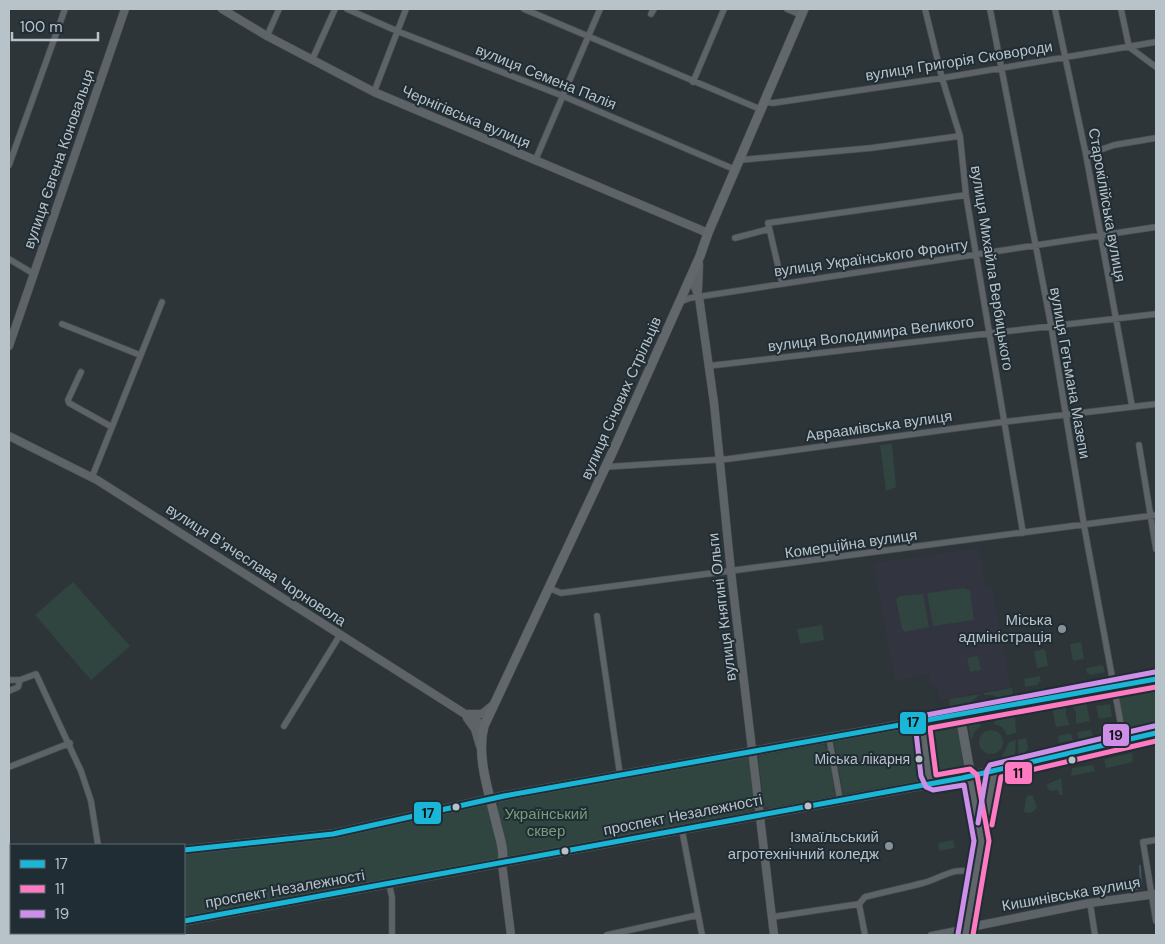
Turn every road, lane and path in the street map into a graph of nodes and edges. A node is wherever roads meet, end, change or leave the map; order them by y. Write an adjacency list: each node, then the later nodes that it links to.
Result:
1 (65, 9): 36 (street)
2 (126, 9): 48 (street, вулиця Євгена Коновальця)
3 (222, 9): 18 (street, Чернігівська вулиця)
4 (279, 9): 18 (street)
5 (335, 9): 23 (street)
6 (347, 9): 17 (street, вулиця Семена Палія)
7 (406, 9): 17 (street)
8 (524, 9): 19 (street, вулиця Григорія Сковороди)
9 (600, 9): 19 (street)
10 (724, 9): 27 (street)
11 (787, 9): 16 (street)
12 (925, 9): 26 (street, вулиця Михайла Вербицького)
13 (990, 9): 25 (street, вулиця Гетьмана Мазепи)
14 (1055, 9): 22 (street, Старокілійська вулиця)
15 (1121, 9): 21 (street)
16 (802, 12): 30 (main road, вулиця Січових Стрільців)
17 (397, 31): 28 (street); 29 (street, вулиця Семена Палія)
18 (267, 36): 23 (street, Чернігівська вулиця)
19 (588, 37): 27 (street, вулиця Григорія Сковороди); 29 (street)
20 (1156, 42): 21 (street, вулиця Григорія Сковороди)
21 (1129, 46): 22 (street, вулиця Григорія Сковороди); 24 (street)
22 (1064, 57): 25 (street, вулиця Григорія Сковороди); 33 (street, Старокілійська вулиця)
23 (312, 60): 28 (street, Чернігівська вулиця)
24 (1156, 67)
25 (1001, 69): 26 (street, вулиця Григорія Сковороди); 44 (street, вулиця Гетьмана Мазепи)
26 (942, 78): 30 (street, вулиця Григорія Сковороди); 31 (street, вулиця Михайла Вербицького)
27 (693, 82): 30 (street, вулиця Григорія Сковороди)
28 (374, 92): 35 (street, Чернігівська вулиця)
29 (563, 96): 35 (street); 37 (street, вулиця Семена Палія)
30 (763, 106): 34 (main road, вулиця Січових Стрільців)
31 (960, 136): 34 (street); 38 (street, вулиця Михайла Вербицького)
32 (1156, 138): 33 (street)
33 (1086, 155): 42 (street, Старокілійська вулиця)
34 (740, 160): 37 (main road, вулиця Січових Стрільців)
35 (535, 161): 41 (street, Чернігівська вулиця)
36 (9, 165)
37 (736, 170): 41 (main road, вулиця Січових Стрільців)
38 (966, 195): 40 (street); 45 (street, вулиця Михайла Вербицького)
39 (1156, 227): 42 (street, вулиця Українського Фронту)
40 (769, 229): 43 (street); 50 (street)
41 (708, 233): 46 (main road, вулиця Січових Стрільців)
42 (1100, 236): 44 (street, вулиця Українського Фронту); 55 (street, Старокілійська вулиця)
43 (735, 238)
44 (1035, 247): 45 (street, вулиця Українського Фронту); 57 (street, вулиця Гетьмана Мазепи)
45 (976, 255): 50 (street, вулиця Українського Фронту); 58 (street, вулиця Михайла Вербицького)
46 (700, 256): 49 (main road, вулиця Січових Стрільців); 51 (street)
47 (9, 259): 48 (street)
48 (34, 274): 59 (street, вулиця Євгена Коновальця)
49 (690, 277): 51 (street, вулиця Княгині Ольги); 53 (main road, вулиця Січових Стрільців)
50 (782, 283): 51 (street, вулиця Українського Фронту)
51 (699, 296): 53 (street, вулиця Українського Фронту); 61 (street, вулиця Княгині Ольги)
52 (162, 302): 60 (street)
53 (680, 302): 71 (main road, вулиця Січових Стрільців)
54 (1156, 314): 55 (street, вулиця Володимира Великого)
55 (1115, 319): 57 (street, вулиця Володимира Великого); 64 (street, Старокілійська вулиця)
56 (62, 324): 60 (street)
57 (1051, 325): 58 (street, вулиця Володимира Великого); 65 (street, вулиця Гетьмана Мазепи)
58 (989, 332): 61 (street, вулиця Володимира Великого); 66 (street, вулиця Михайла Вербицького)
59 (9, 346)
60 (140, 354): 67 (street)
61 (708, 366): 70 (street, вулиця Княгині Ольги)
62 (81, 372): 67 (street)
63 (1156, 404): 64 (street, Авраамівська вулиця)
64 (1132, 406): 65 (street, Авраамівська вулиця)
65 (1066, 414): 66 (street, Авраамівська вулиця); 74 (street, вулиця Гетьмана Мазепи)
66 (1003, 422): 70 (street, Авраамівська вулиця); 75 (street, вулиця Михайла Вербицького)
67 (112, 427): 72 (street)
68 (9, 436): 72 (street, вулиця Вʼячеслава Чорновола)
69 (1139, 445): 73 (street)
70 (720, 460): 71 (street, Авраамівська вулиця); 77 (street, вулиця Княгині Ольги)
71 (605, 467): 78 (main road, вулиця Січових Стрільців)
72 (92, 477): 80 (street, вулиця Вʼячеслава Чорновола)
73 (1153, 516): 74 (street, Комерційна вулиця); 76 (street)
74 (1084, 525): 75 (street, Комерційна вулиця); 84 (street, вулиця Гетьмана Мазепи)
75 (1023, 533): 77 (street, Комерційна вулиця)
76 (1156, 549)
77 (731, 572): 78 (street, Комерційна вулиця); 96 (street, вулиця Княгині Ольги)
78 (549, 588): 86 (main road, вулиця Січових Стрільців)
79 (597, 616): 100 (street)
80 (340, 635): 87 (street, вулиця Вʼячеслава Чорновола); 90 (street)
81 (1156, 678): 84 (main road)
82 (9, 680): 83 (street)
83 (20, 680): 85 (street); 95 (street)
84 (1114, 687): 88 (main road); 94 (street, вулиця Гетьмана Мазепи)
85 (9, 691)
86 (496, 701): 87 (street); 91 (main road, вулиця Січових Стрільців)
87 (462, 713): 91 (street, вулиця Вʼячеслава Чорновола); 97 (street)
88 (960, 715): 89 (main road); 101 (main road)
89 (922, 722): 93 (main road); 102 (main road)
90 (284, 726)
91 (484, 726): 97 (main road, вулиця Січових Стрільців)
92 (1156, 733): 94 (main road, проспект Незалежності)
93 (829, 738): 96 (main road); 104 (street)
94 (1124, 741): 99 (main road, проспект Незалежності)
95 (70, 743): 98 (street); 109 (street)
96 (753, 751): 100 (main road); 105 (street, вулиця Княгині Ольги)
97 (482, 753): 103 (main road, вулиця Січових Стрільців)
98 (9, 767)
99 (994, 771): 101 (main road, проспект Незалежності); 107 (main road)
100 (620, 775): 103 (main road)
101 (970, 776): 102 (main road, проспект Незалежності); 107 (main road)
102 (932, 783): 104 (main road, проспект Незалежності)
103 (490, 799): 110 (main road); 111 (main road, вулиця Січових Стрільців)
104 (840, 800): 105 (main road, проспект Незалежності)
105 (761, 814): 106 (main road, проспект Незалежності); 118 (street, вулиця Княгині Ольги)
106 (682, 830): 111 (main road, проспект Незалежності); 117 (street)
107 (982, 840): 112 (main road)
108 (1156, 840): 114 (street)
109 (98, 844)
110 (185, 850)
111 (502, 864): 113 (main road, проспект Незалежності); 123 (street)
112 (976, 872): 116 (street); 121 (main road)
113 (390, 884): 119 (main road, проспект Незалежності); 122 (street)
114 (1154, 894): 115 (street, Кишинівська вулиця); 120 (street)
115 (1090, 903): 121 (street, Кишинівська вулиця); 129 (street)
116 (859, 904): 118 (street); 127 (street)
117 (698, 915): 124 (street); 125 (street)
118 (772, 917): 126 (street, вулиця Княгині Ольги)
119 (185, 920)
120 (1156, 921)
121 (965, 931): 128 (street, Кишинівська вулиця)
122 (392, 935)
123 (511, 935)
124 (607, 935)
125 (702, 935)
126 (774, 935)
127 (865, 935)
128 (932, 935)
129 (1095, 935)

